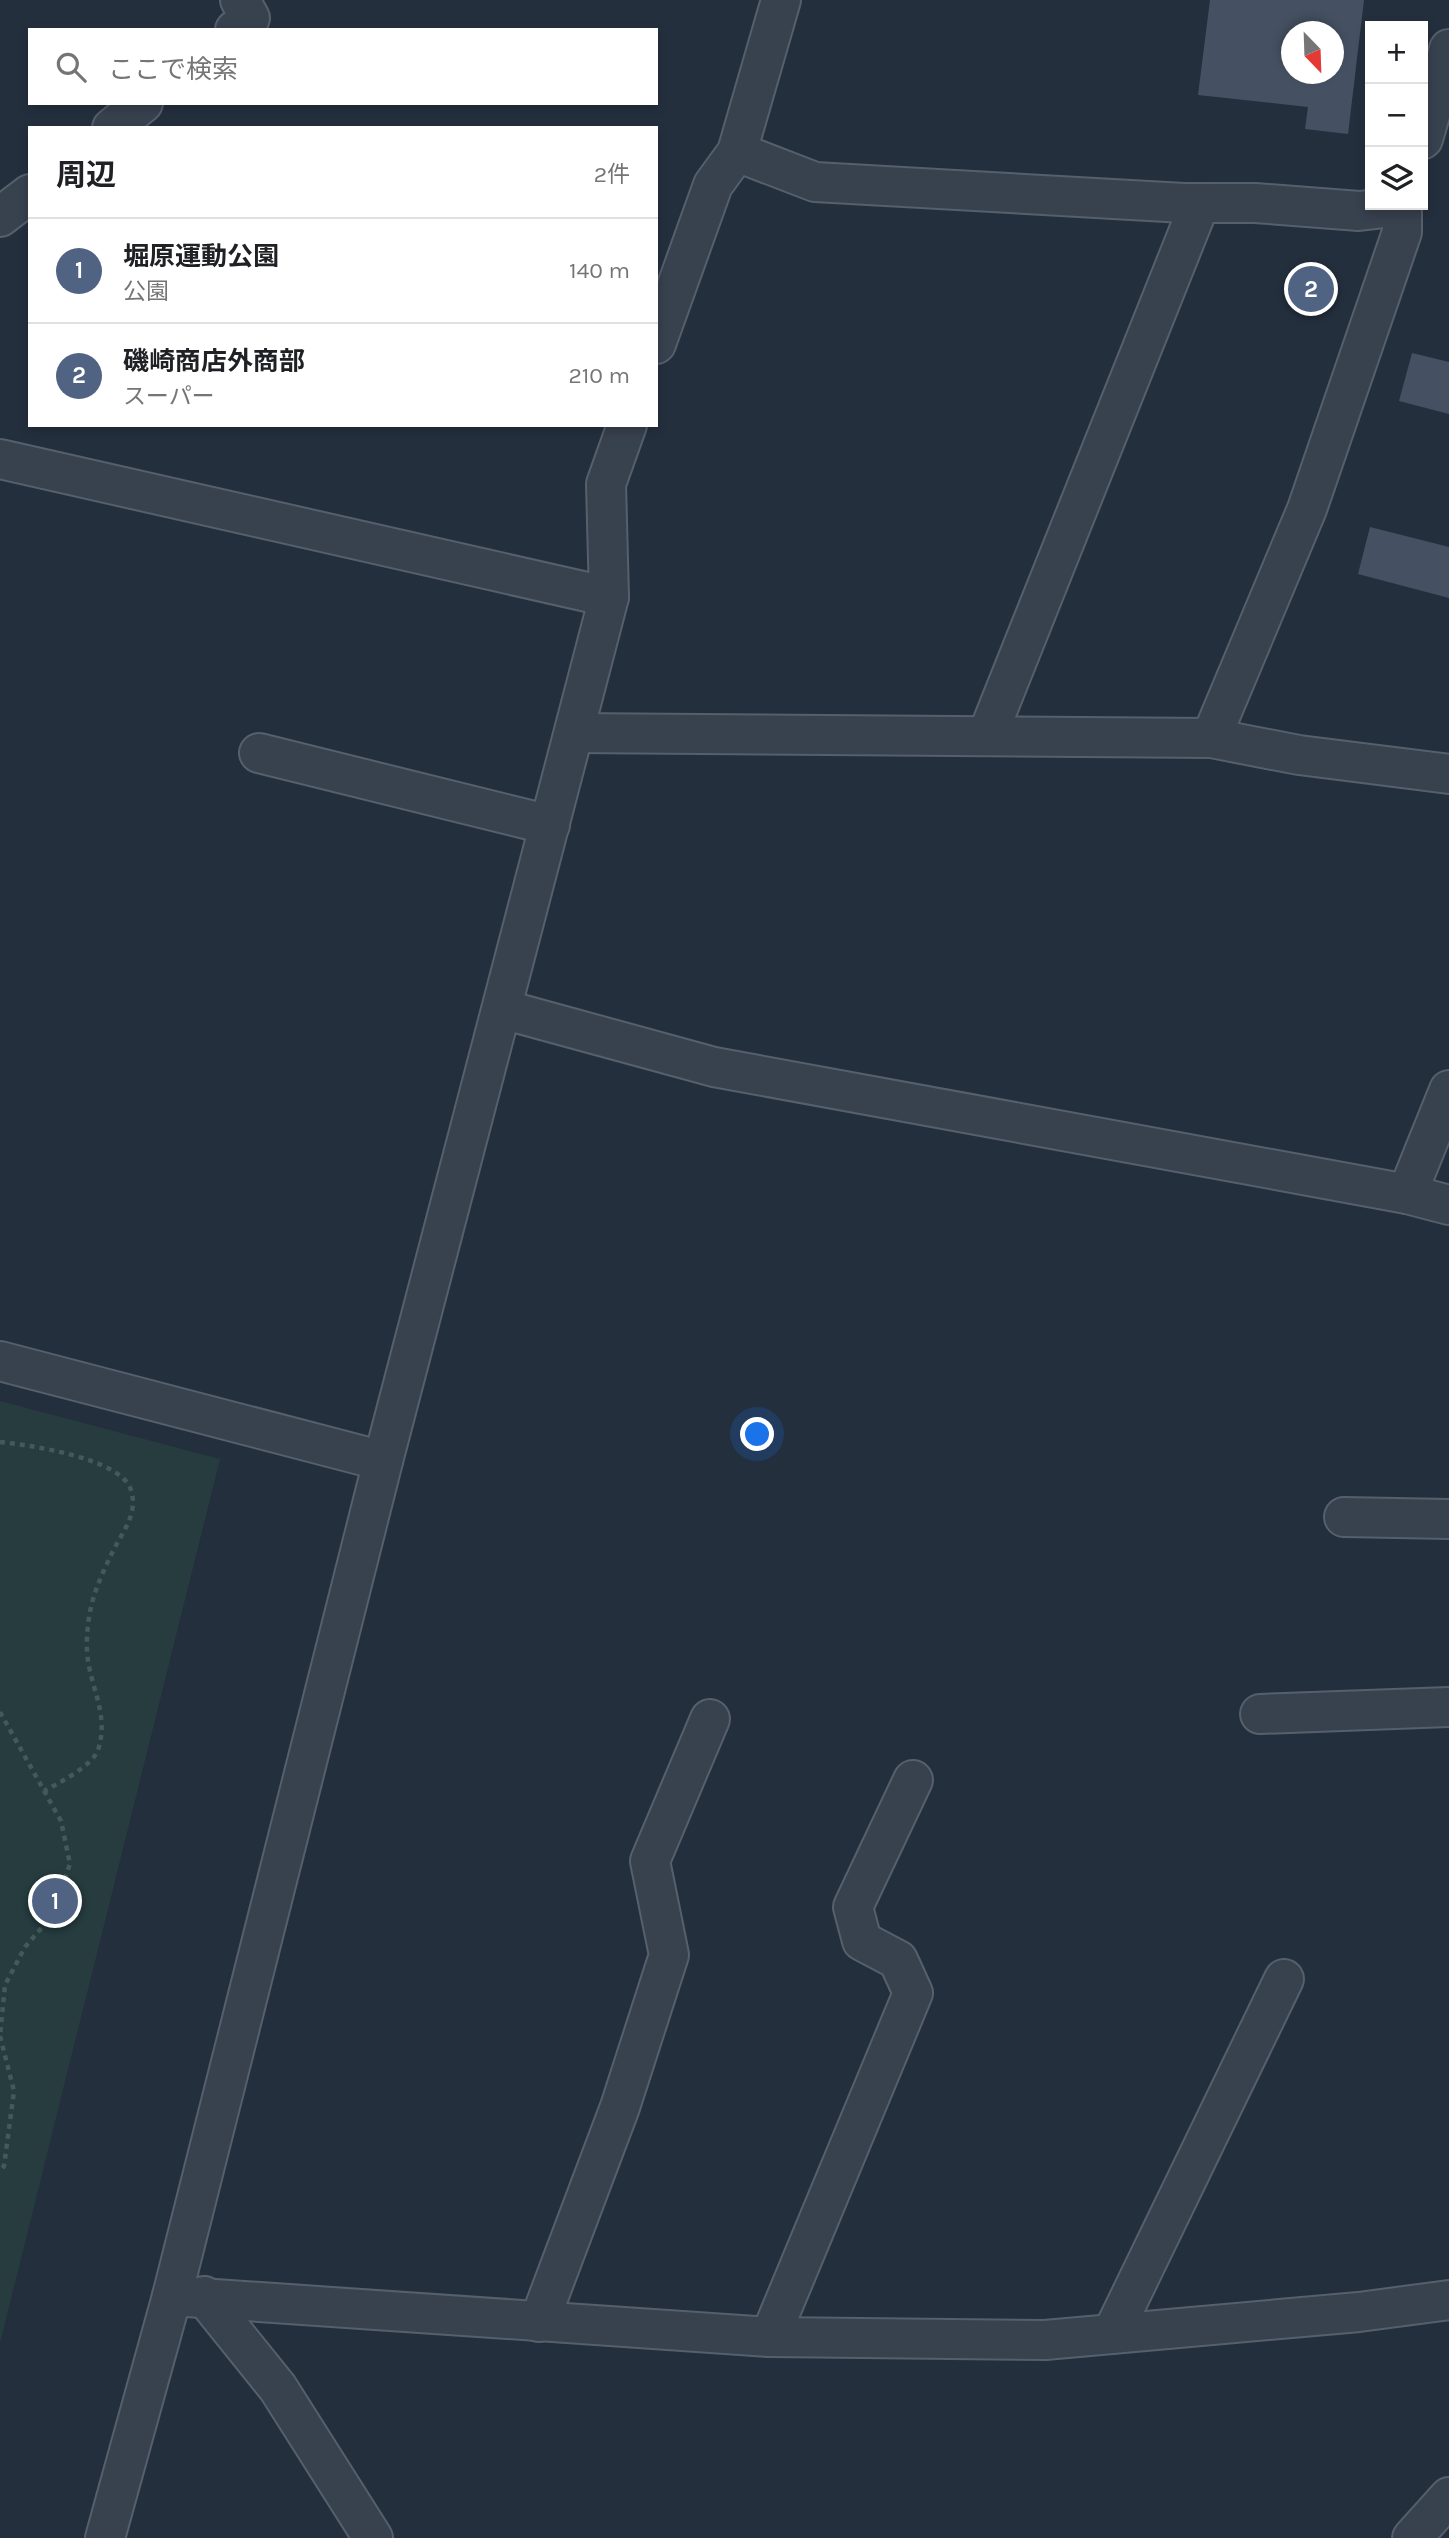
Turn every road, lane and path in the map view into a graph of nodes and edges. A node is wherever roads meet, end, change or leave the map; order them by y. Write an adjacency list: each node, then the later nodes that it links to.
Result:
1 (781, 0): 6 (street)
2 (1449, 49): 4 (street)
3 (141, 105): 5 (street)
4 (1435, 118)
5 (115, 126)
6 (737, 152): 8 (street); 12 (street)
7 (28, 196): 11 (street)
8 (1200, 202): 9 (street); 17 (street)
9 (1366, 210)
10 (1402, 210): 18 (street)
11 (0, 217)
12 (658, 338)
13 (626, 427): 15 (street)
14 (0, 459): 15 (street)
15 (609, 597): 16 (street)
16 (574, 733): 17 (street); 21 (street)
17 (987, 736): 18 (street)
18 (1211, 738): 20 (street)
19 (259, 753): 21 (street)
20 (1449, 774)
21 (550, 825): 22 (street)
22 (502, 1009): 24 (street); 28 (street)
23 (1449, 1090): 24 (street)
24 (1407, 1194): 25 (street)
25 (1449, 1205)
26 (0, 1361): 28 (street)
27 (0, 1442): 36 (path)
28 (383, 1461): 40 (street)
29 (1344, 1517): 30 (street)
30 (1449, 1519)
31 (1449, 1707): 33 (street)
32 (0, 1712): 36 (path)
33 (1260, 1714)
34 (710, 1719): 42 (street)
35 (913, 1780): 44 (street)
36 (44, 1791): 38 (path)
37 (1284, 1979): 43 (street)
38 (0, 2036): 39 (path)
39 (0, 2171)
40 (188, 2296): 42 (street); 46 (street); 47 (street)
41 (1449, 2300): 43 (street)
42 (539, 2322): 44 (street)
43 (1112, 2333): 44 (street)
44 (770, 2337)
45 (1449, 2497): 48 (street)
46 (105, 2538)
47 (373, 2538)
48 (1412, 2538)

